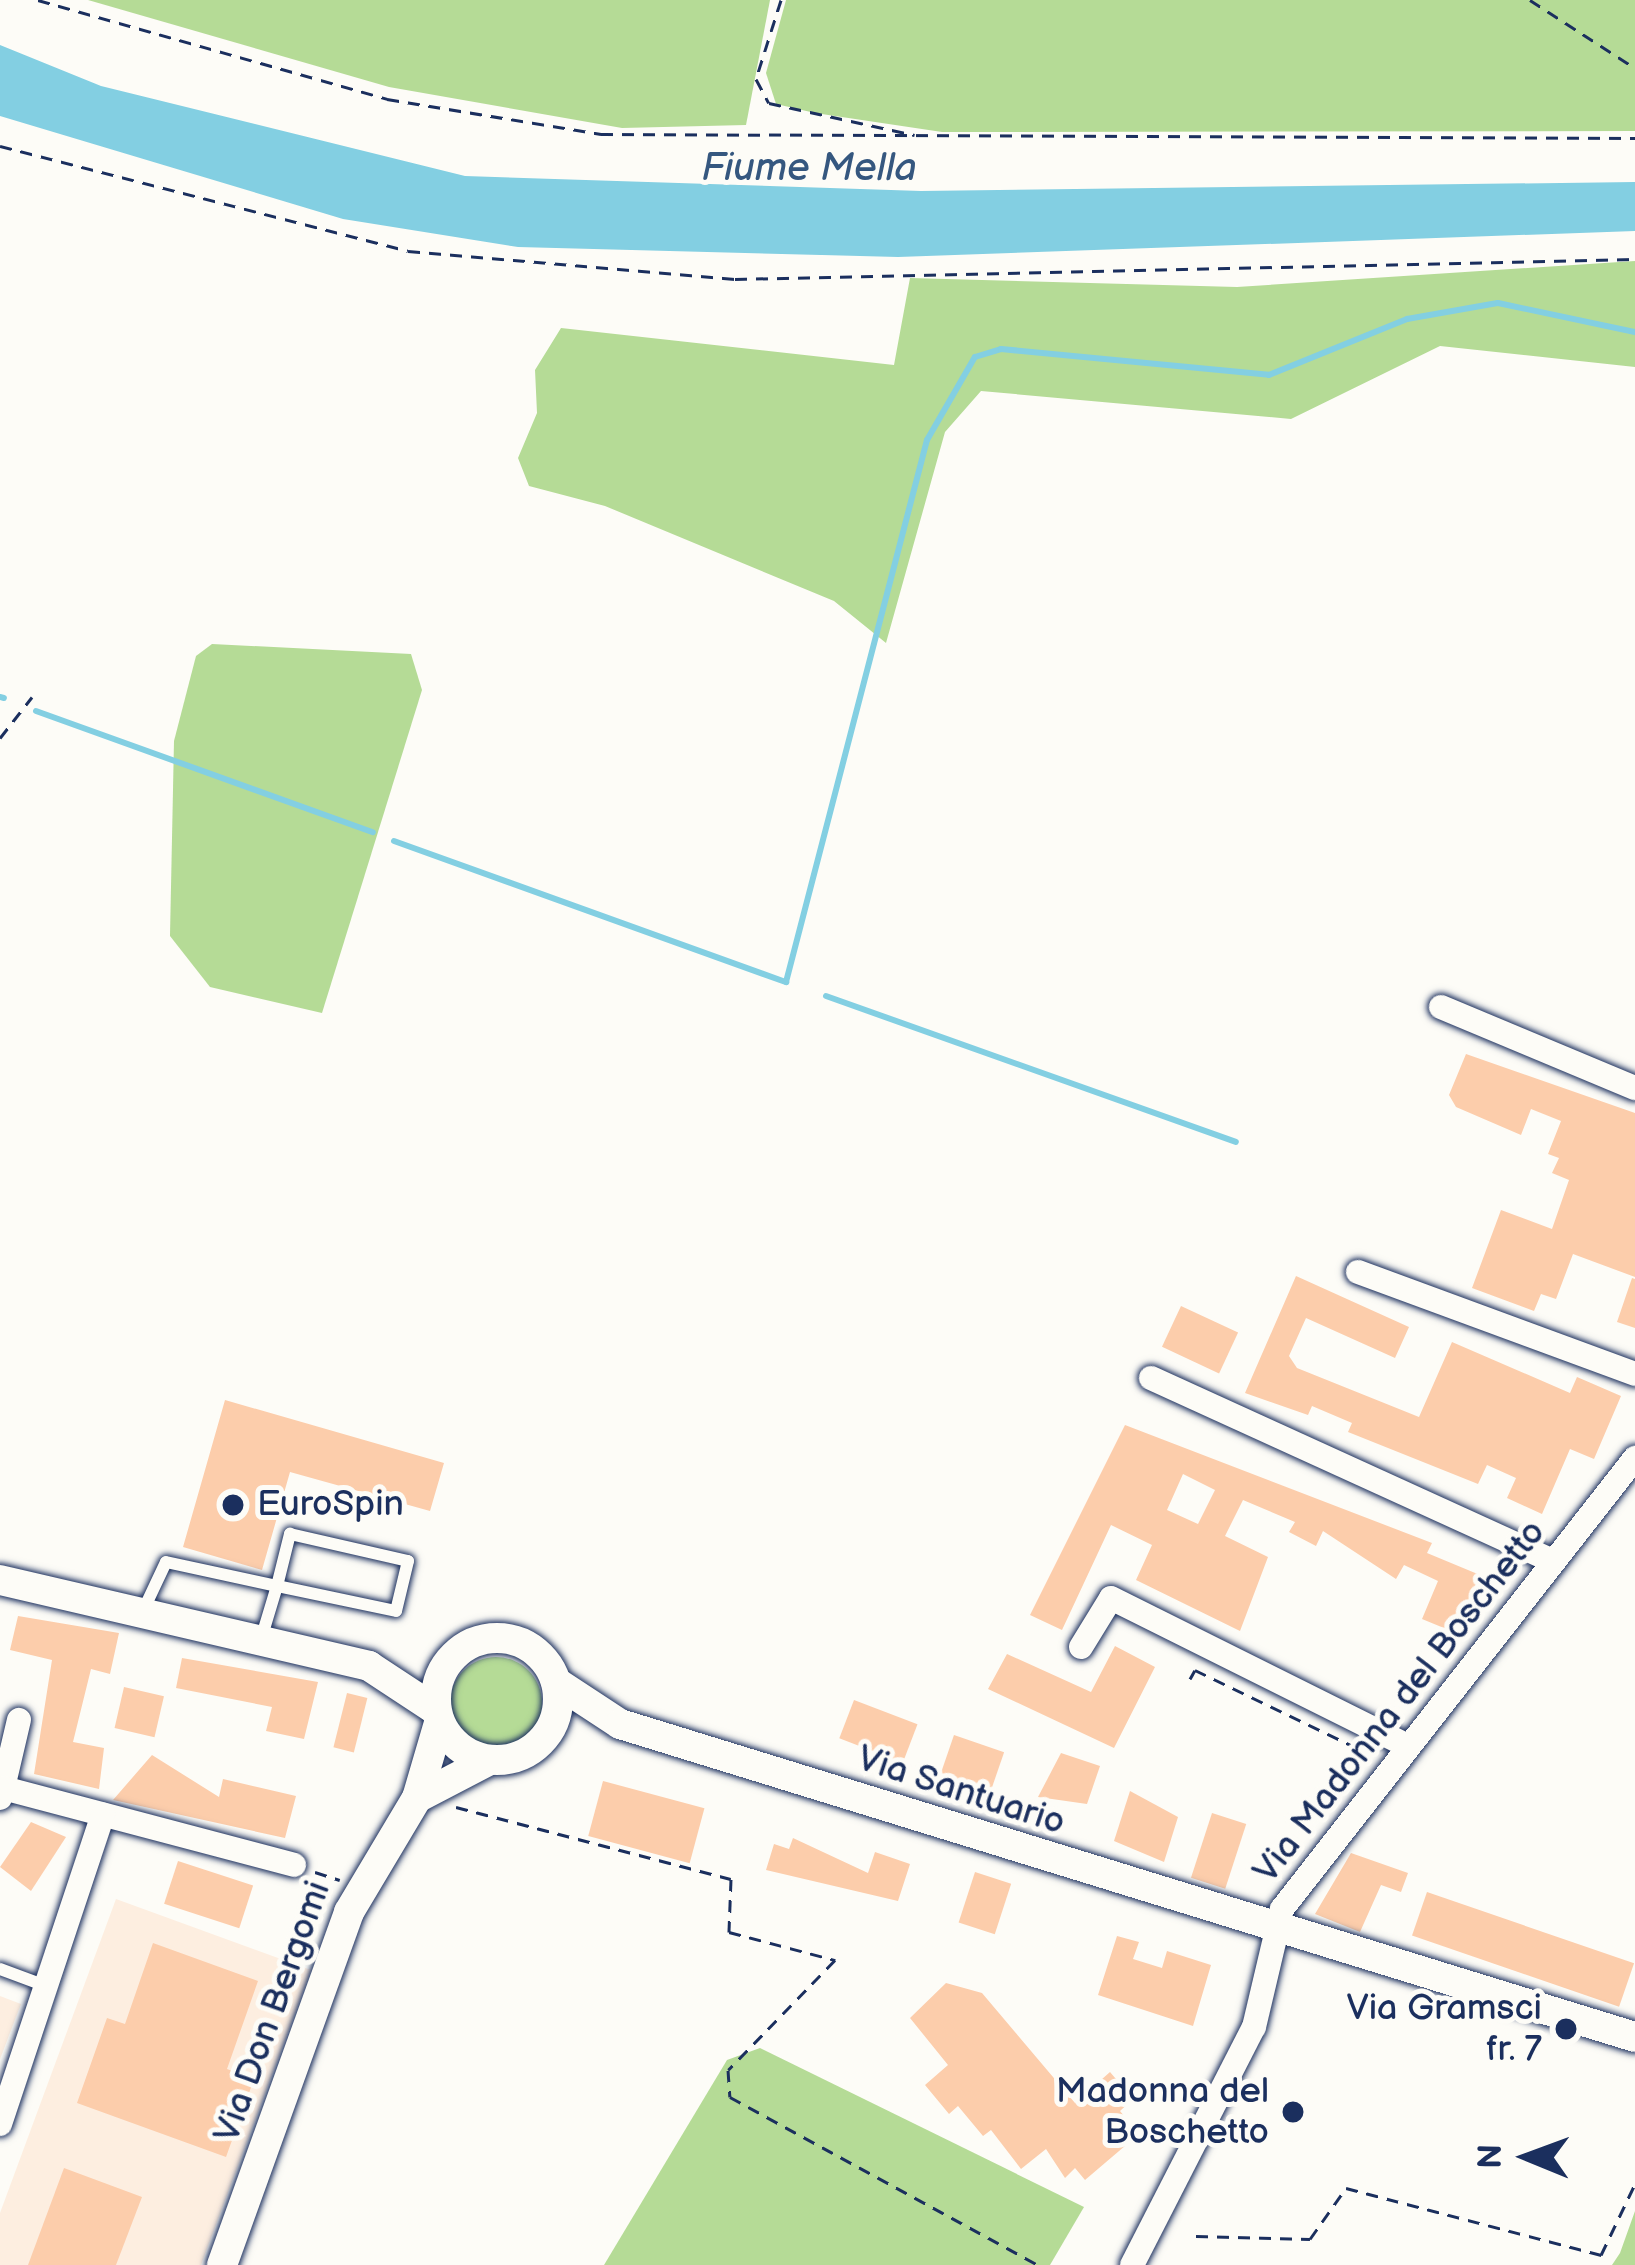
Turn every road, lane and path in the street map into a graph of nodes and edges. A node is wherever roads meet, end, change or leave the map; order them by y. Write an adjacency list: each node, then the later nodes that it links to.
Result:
1 (38, 0): 5 (path)
2 (781, 0): 5 (path)
3 (1530, 0): 4 (path)
4 (1635, 68)
5 (927, 138): 6 (path)
6 (1635, 138)
7 (0, 146): 8 (path)
8 (1635, 259)
9 (32, 697): 10 (path)
10 (0, 739)
11 (1441, 1006): 12 (street)
12 (1635, 1088)
13 (1358, 1272): 14 (street)
14 (1635, 1374)
15 (1150, 1378): 17 (street)
16 (1635, 1458): 17 (street, Via Madonna del Boschetto)
17 (1553, 1561): 31 (street, Via Madonna del Boschetto)
18 (0, 1580): 20 (street)
19 (277, 1586): 19 (lane); 20 (lane); 21 (lane)
20 (141, 1614): 21 (street)
21 (260, 1641): 24 (street)
22 (1081, 1646): 31 (street)
23 (455, 1654): 24 (street); 26 (street); 27 (street)
24 (369, 1666): 27 (street)
25 (1190, 1679): 31 (path)
26 (556, 1682): 29 (street, Via Santuario); 30 (street)
27 (438, 1716): 32 (street); 34 (street, Via Don Bergomi)
28 (20, 1720): 33 (street)
29 (620, 1724): 30 (street, Via Santuario); 38 (street, Via Santuario)
30 (548, 1735): 32 (street)
31 (1398, 1755): 38 (street, Via Madonna del Boschetto)
32 (488, 1761): 34 (street)
33 (2, 1793): 35 (street)
34 (429, 1802): 45 (street, Via Don Bergomi); 46 (path)
35 (103, 1815): 36 (street); 40 (street)
36 (293, 1865): 37 (path)
37 (347, 1882)
38 (1277, 1933): 41 (street, Via Santuario); 47 (street, Via Madonna del Boschetto)
39 (0, 1969): 40 (lane)
40 (46, 1986): 42 (street)
41 (1635, 2037)
42 (0, 2124)
43 (1635, 2184): 44 (path)
44 (1196, 2236)
45 (222, 2265)
46 (1038, 2265)
47 (1132, 2265)

